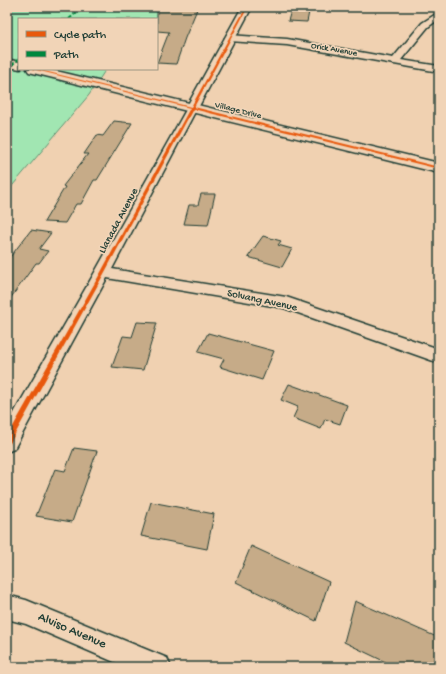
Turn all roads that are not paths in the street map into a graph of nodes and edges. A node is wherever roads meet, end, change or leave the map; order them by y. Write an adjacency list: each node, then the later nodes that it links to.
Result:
1 (247, 7): 3 (street, Llanada Avenue)
2 (439, 16): 4 (street)
3 (229, 38): 4 (street, Orick Avenue); 9 (street, Llanada Avenue)
4 (395, 60): 7 (street, Orick Avenue)
5 (7, 63): 6 (main road)
6 (18, 66)
7 (439, 69)
8 (37, 70): 9 (main road, Village Drive)
9 (192, 108): 10 (main road, Village Drive); 11 (street, Llanada Avenue)
10 (439, 168)
11 (103, 272): 12 (street, Solvang Avenue); 13 (street, Llanada Avenue)
12 (439, 356)
13 (7, 443)
14 (7, 607): 15 (street, Alviso Avenue)
15 (158, 667)

